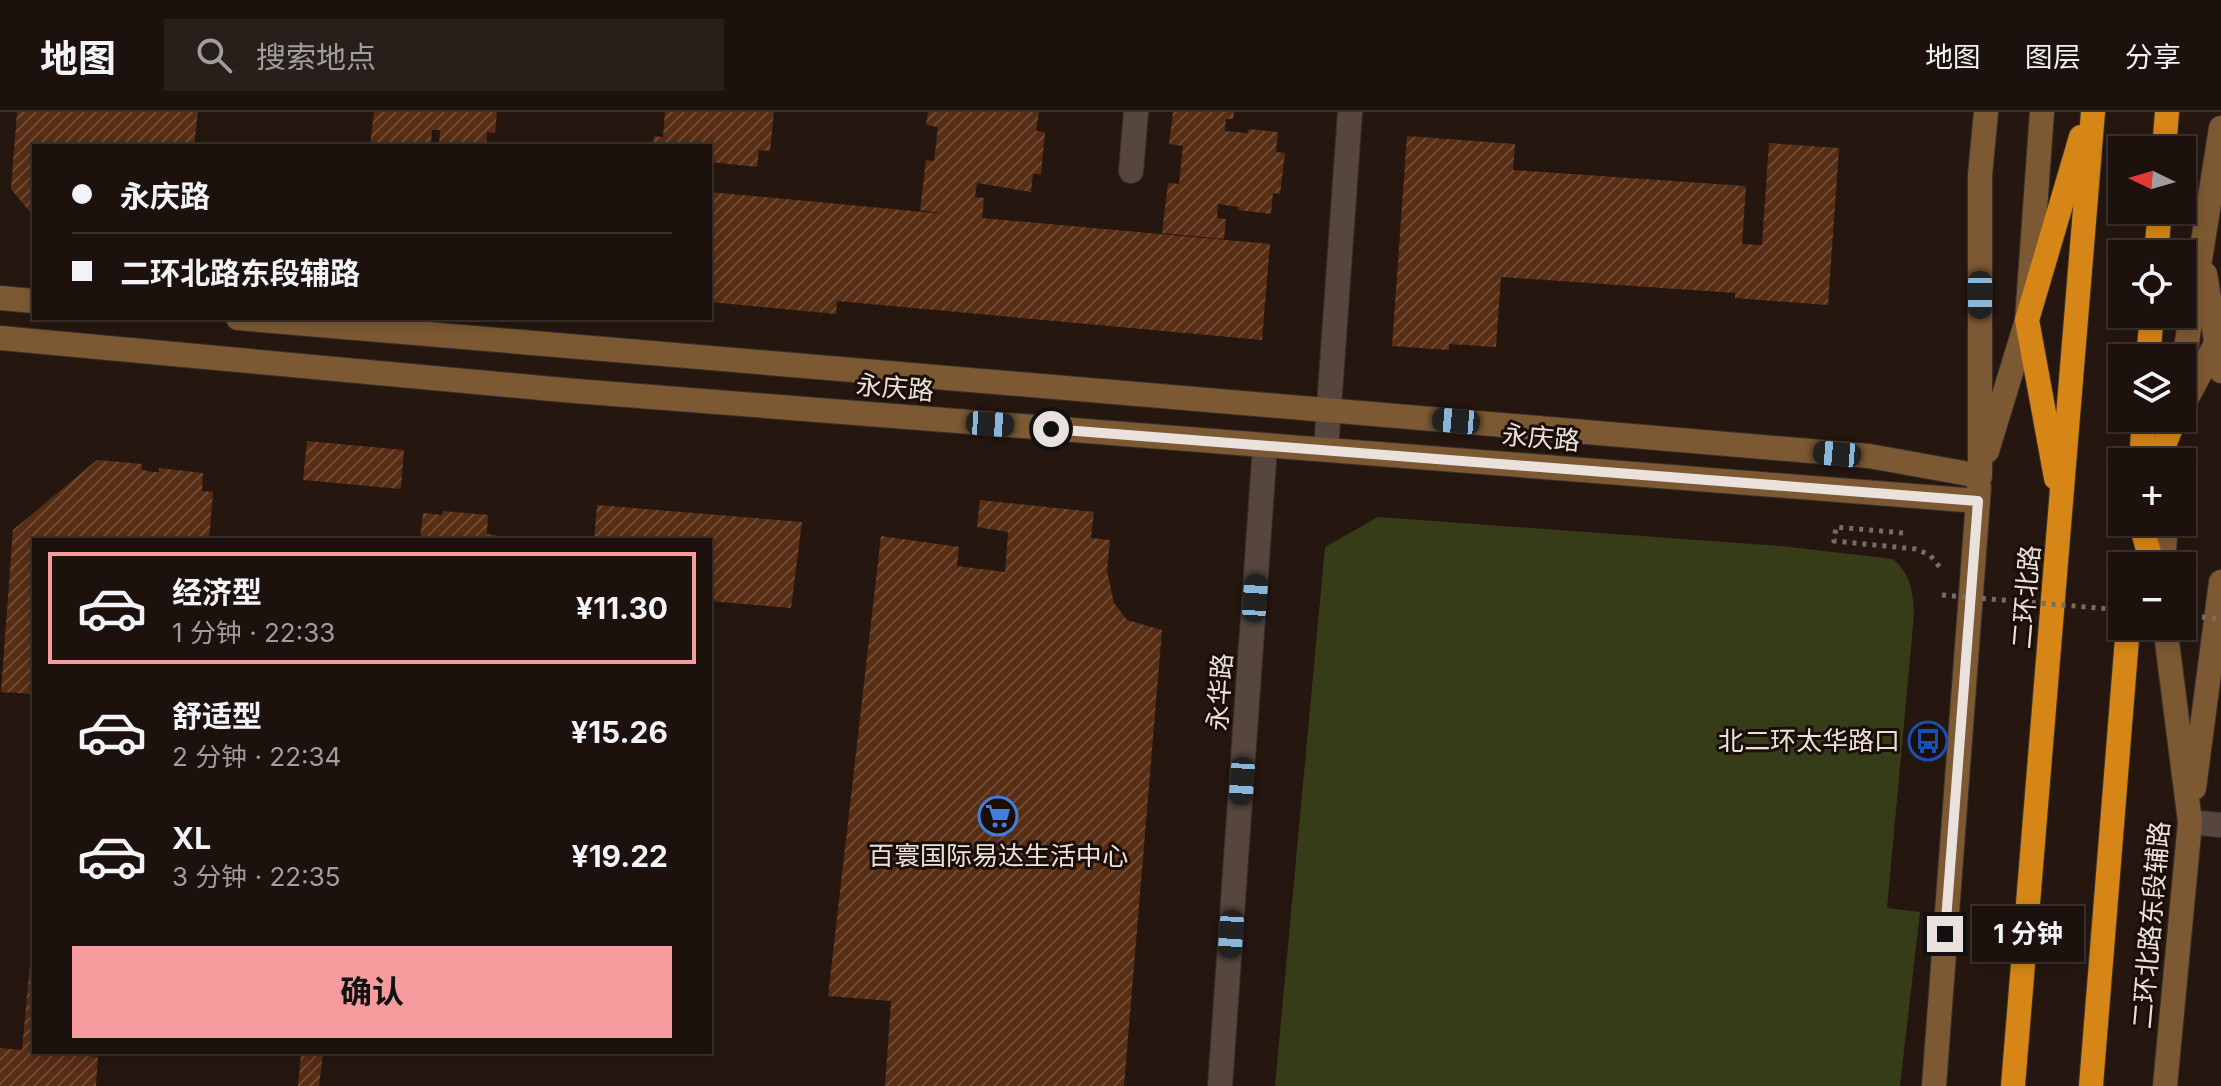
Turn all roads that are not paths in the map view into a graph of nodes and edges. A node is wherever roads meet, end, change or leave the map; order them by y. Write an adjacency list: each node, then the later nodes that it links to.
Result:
1 (1136, 112): 9 (street)
2 (1350, 112): 20 (street)
3 (1986, 112): 23 (street)
4 (2042, 112): 14 (street)
5 (2091, 112): 14 (highway); 25 (highway, 二环北路)
6 (2167, 112): 8 (highway)
7 (2221, 128): 10 (street)
8 (2165, 136)
9 (1131, 171)
10 (2202, 251): 16 (street); 17 (street)
11 (0, 298): 12 (street)
12 (32, 301)
13 (262, 320): 20 (street, 永庆路)
14 (2027, 320): 23 (street); 25 (highway)
15 (0, 338): 21 (street, 永庆路)
16 (2219, 338): 18 (street); 19 (street)
17 (2187, 344)
18 (2221, 371)
19 (2196, 381)
20 (1329, 410): 22 (street); 23 (street, 永庆路)
21 (1265, 446): 22 (street, 永庆路); 31 (street, 永华路)
22 (1326, 449): 24 (street, 永庆路)
23 (1980, 476): 24 (street)
24 (1978, 501): 32 (street)
25 (2061, 509): 33 (highway, 二环北路)
26 (2221, 582): 29 (street)
27 (2127, 640): 34 (highway)
28 (2167, 640): 29 (street, 二环北路东段辅路)
29 (2190, 822): 30 (street); 35 (street, 二环北路东段辅路)
30 (2221, 825)
31 (1220, 1086)
32 (1934, 1086)
33 (2013, 1086)
34 (2091, 1086)
35 (2165, 1086)

